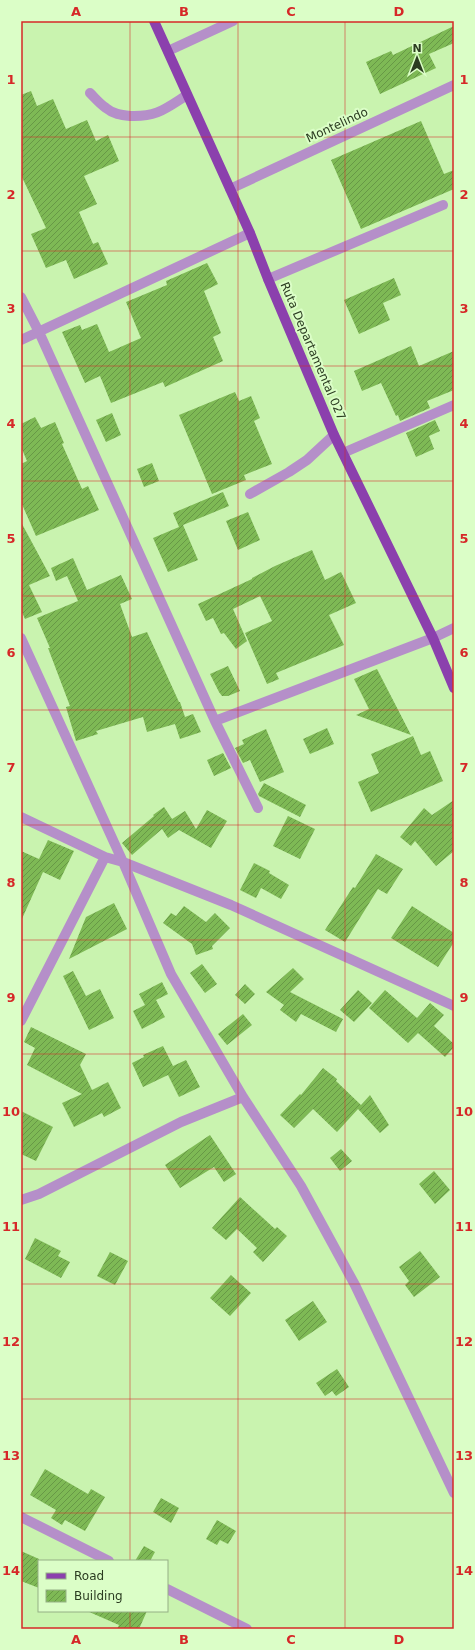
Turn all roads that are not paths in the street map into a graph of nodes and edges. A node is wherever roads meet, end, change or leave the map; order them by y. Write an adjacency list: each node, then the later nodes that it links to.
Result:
1 (233, 21): 3 (street)
2 (157, 22): 3 (main road, Ruta Departamental 027)
3 (168, 51): 6 (main road, Ruta Departamental 027)
4 (454, 85): 7 (street, Montelindo)
5 (90, 93): 6 (street)
6 (187, 95): 7 (main road, Ruta Departamental 027)
7 (230, 189): 9 (main road, Ruta Departamental 027)
8 (443, 205): 10 (street)
9 (250, 233): 10 (main road, Ruta Departamental 027); 12 (street)
10 (268, 279): 15 (main road, Ruta Departamental 027)
11 (21, 297): 12 (street)
12 (39, 332): 13 (street); 22 (street)
13 (21, 340)
14 (454, 405): 16 (street)
15 (334, 435): 16 (main road, Ruta Departamental 027); 17 (street)
16 (343, 453): 20 (main road, Ruta Departamental 027)
17 (250, 494)
18 (454, 628): 20 (street)
19 (21, 638): 26 (street)
20 (433, 638): 21 (main road, Ruta Departamental 027); 22 (street)
21 (454, 688)
22 (215, 721): 23 (street)
23 (258, 808)
24 (21, 818): 25 (street)
25 (105, 857): 26 (street); 27 (street)
26 (123, 862): 28 (street); 30 (street)
27 (25, 1002): 29 (street)
28 (454, 1006)
29 (21, 1021)
30 (243, 1097): 31 (street); 32 (street)
31 (21, 1200)
32 (454, 1493)
33 (21, 1517): 34 (street)
34 (107, 1560)
35 (168, 1590): 36 (street)
36 (247, 1629)

